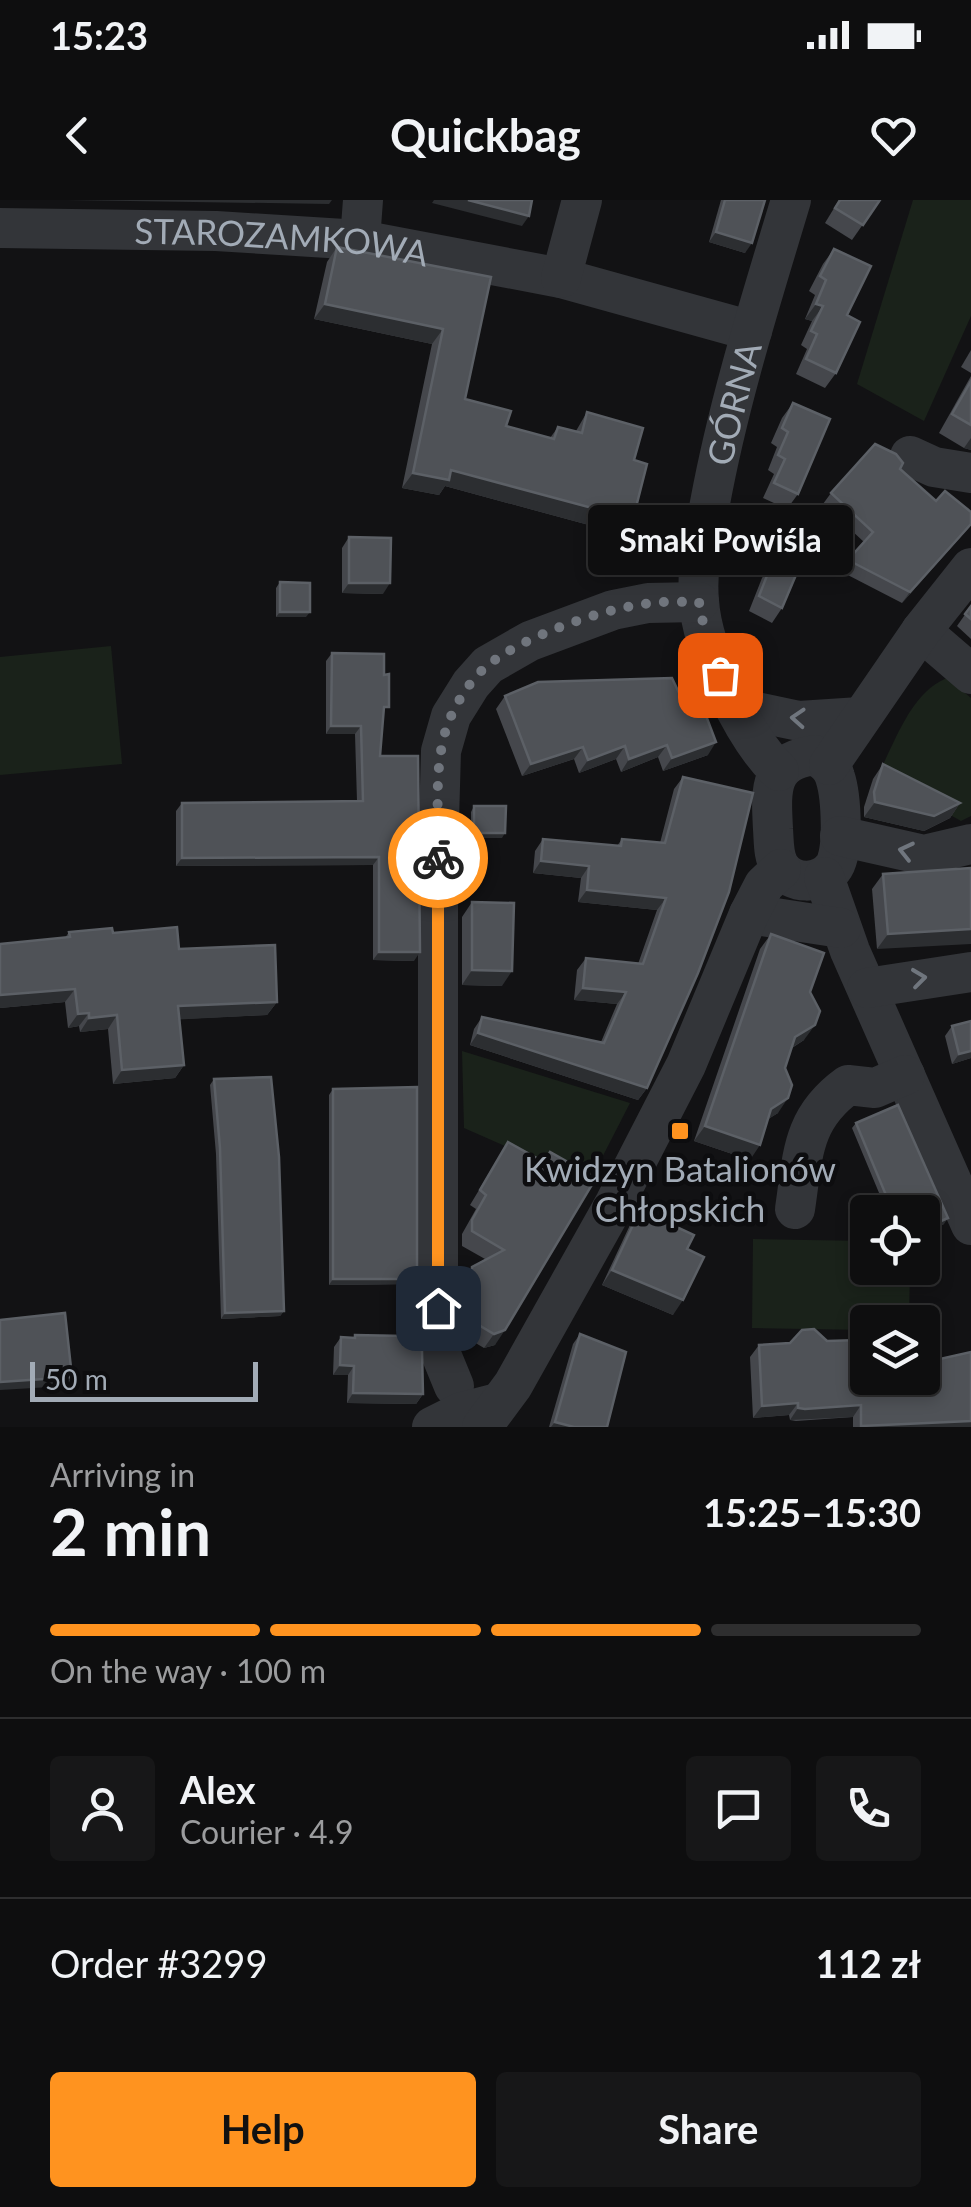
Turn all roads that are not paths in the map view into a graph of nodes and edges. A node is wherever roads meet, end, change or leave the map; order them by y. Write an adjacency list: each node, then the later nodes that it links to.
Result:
1 (363, 200): 5 (street)
2 (582, 200): 6 (street)
3 (791, 200): 7 (street, GÓRNA)
4 (0, 228): 5 (street, STAROZAMKOWA)
5 (360, 240): 6 (street, STAROZAMKOWA)
6 (561, 278): 7 (street, STAROZAMKOWA)
7 (752, 330): 11 (street, GÓRNA)
8 (910, 456): 9 (street)
9 (971, 473)
10 (971, 568): 12 (street)
11 (699, 602): 14 (street, GÓRNA); 29 (street)
12 (921, 631): 13 (street); 15 (street)
13 (971, 674)
14 (737, 708): 15 (street, one-way to 14); 17 (street, GÓRNA)
15 (860, 717): 16 (street)
16 (829, 765): 17 (street); 18 (street)
17 (780, 771): 20 (street)
18 (840, 836): 19 (street, one-way to 18); 21 (street)
19 (971, 844)
20 (781, 869): 21 (street); 22 (street)
21 (824, 877): 23 (street)
22 (749, 914): 23 (street); 30 (street)
23 (841, 928): 25 (street)
24 (971, 972): 25 (street, one-way to 24)
25 (867, 988): 26 (street)
26 (905, 1075): 27 (street); 28 (street)
27 (795, 1209)
28 (971, 1224)
29 (454, 1386)
30 (497, 1419): 31 (street)
31 (432, 1427)

